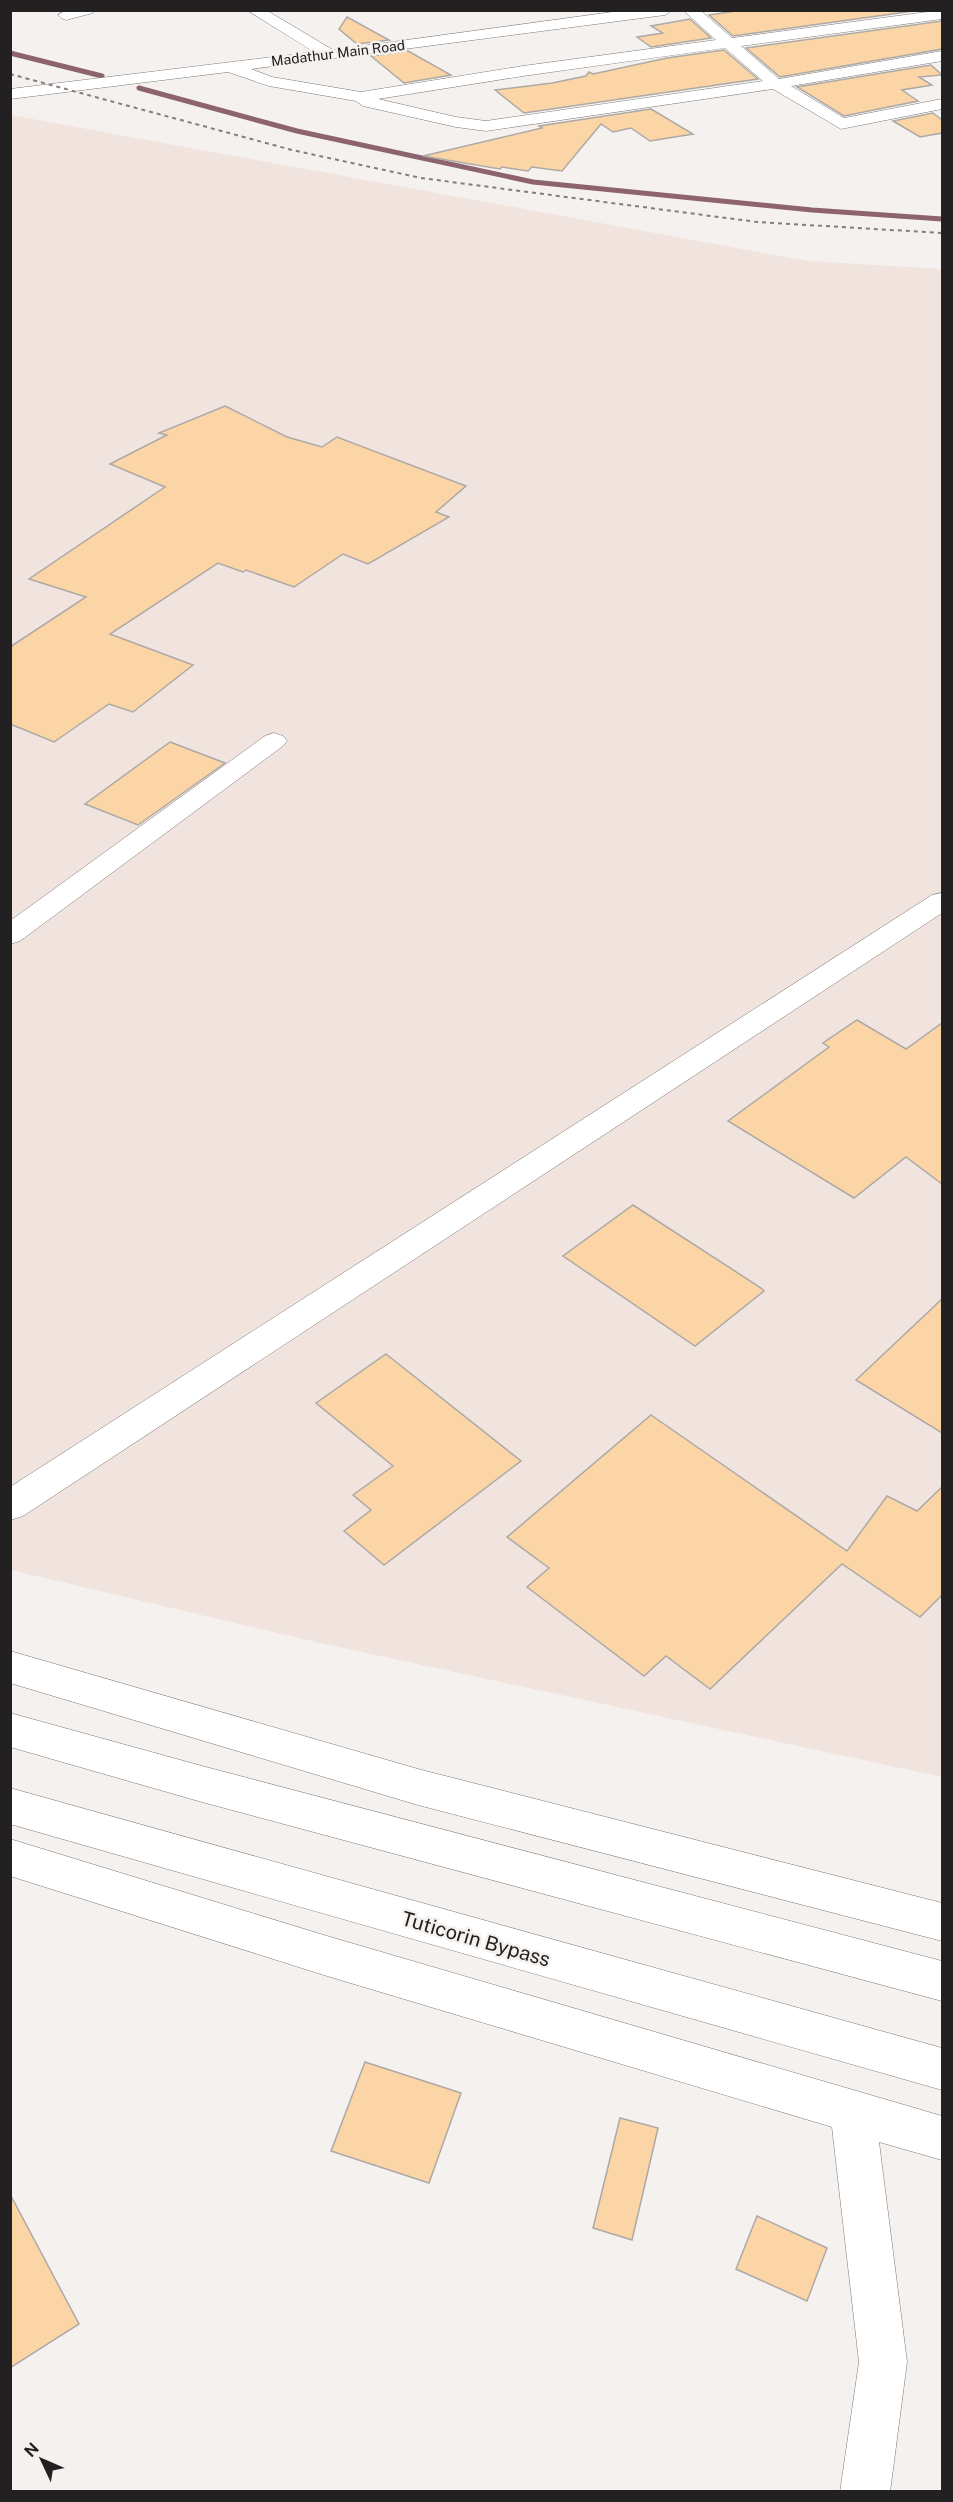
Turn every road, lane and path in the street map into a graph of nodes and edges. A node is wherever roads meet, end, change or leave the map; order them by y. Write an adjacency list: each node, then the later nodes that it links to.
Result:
1 (88, 10): 6 (main road)
2 (254, 10): 8 (main road)
3 (665, 10): 8 (main road, Madathur Main Road)
4 (690, 10): 7 (main road)
5 (942, 14): 7 (main road)
6 (66, 15)
7 (730, 44): 11 (main road); 13 (main road)
8 (330, 55): 10 (main road, Madathur Main Road)
9 (942, 56): 11 (main road)
10 (228, 67): 12 (main road, Madathur Main Road); 13 (main road)
11 (776, 84): 13 (main road); 14 (main road)
12 (10, 93)
13 (361, 97)
14 (942, 104)
15 (274, 741): 17 (main road)
16 (942, 901): 18 (main road)
17 (10, 935)
18 (10, 1506)
19 (10, 1668): 23 (main road)
20 (10, 1730): 24 (main road)
21 (10, 1806): 25 (main road, Tuticorin Bypass)
22 (10, 1857): 26 (main road)
23 (942, 1922)
24 (942, 1981)
25 (942, 2069)
26 (853, 2112): 27 (main road); 28 (main road)
27 (942, 2138)
28 (865, 2492)

